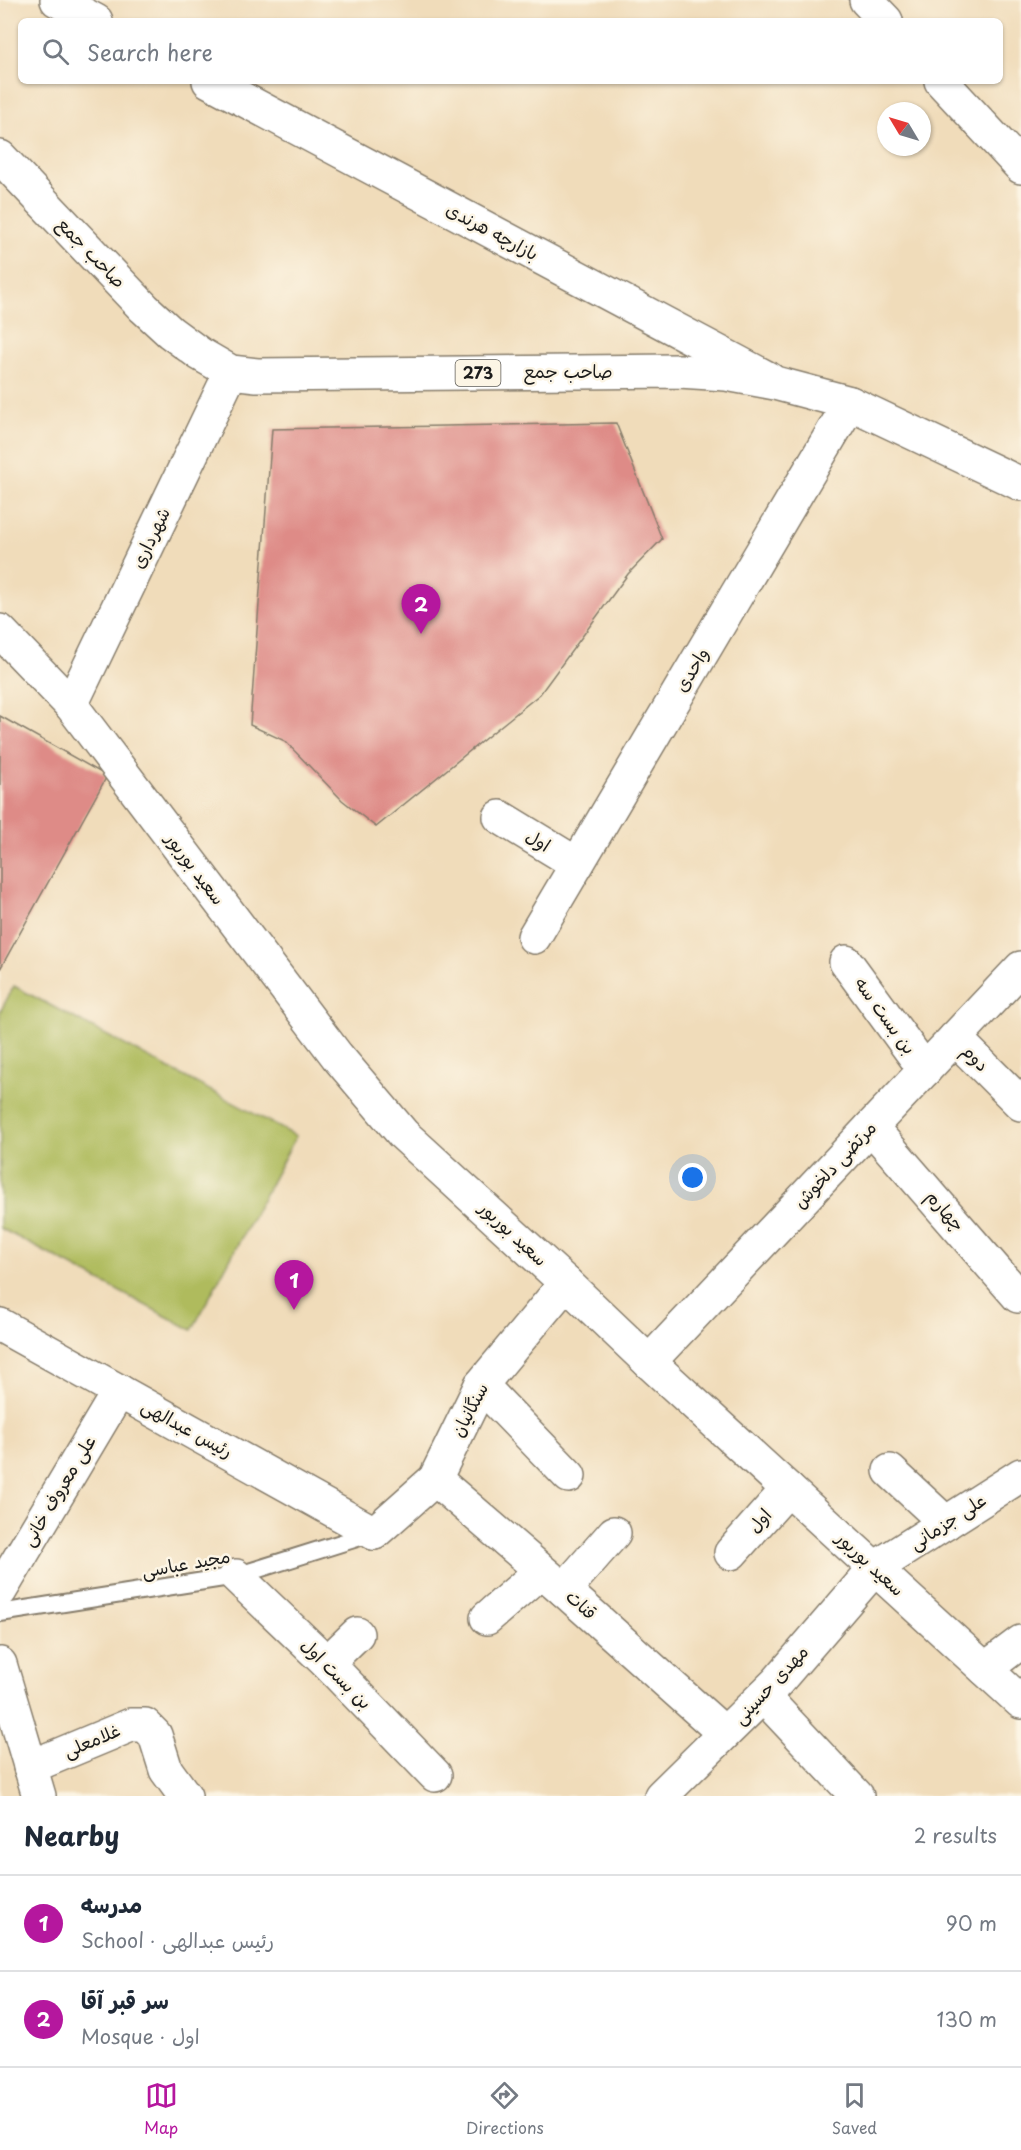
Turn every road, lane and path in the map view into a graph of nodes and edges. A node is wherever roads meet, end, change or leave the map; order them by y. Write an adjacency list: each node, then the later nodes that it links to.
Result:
1 (57, 0): 3 (street)
2 (866, 0): 4 (street)
3 (90, 18)
4 (883, 18)
5 (215, 84): 10 (street, بازارچه هرندی)
6 (944, 84): 8 (street)
7 (0, 157): 9 (street, صاحب جمع / 273)
8 (1021, 167)
9 (231, 372): 10 (street, صاحب جمع / 273); 14 (street, شهرداری)
10 (775, 382): 11 (street, صاحب جمع / 273)
11 (850, 403): 12 (street, صاحب جمع / 273); 16 (street, واحدی)
12 (1021, 484)
13 (0, 631): 14 (street, سعید بوربور)
14 (71, 705): 24 (street, سعید بوربور)
15 (500, 817): 16 (street, اول)
16 (577, 864): 17 (street, واحدی)
17 (534, 936)
18 (846, 962): 21 (street, بن بست سه)
19 (1021, 968): 20 (street, مرتضی دلخوش)
20 (955, 1038): 21 (street, مرتضی دلخوش); 22 (street, دوم)
21 (925, 1070): 23 (street, مرتضی دلخوش)
22 (1021, 1104)
23 (871, 1127): 25 (street, چهارم); 27 (street, مرتضی دلخوش)
24 (566, 1283): 27 (street, سعید بوربور); 28 (street, سنگانیان)
25 (1018, 1296)
26 (0, 1325): 29 (street, رئیس عبدالهی)
27 (649, 1362): 34 (street, سعید بوربور)
28 (481, 1385): 32 (street); 33 (street, سنگانیان)
29 (119, 1391): 36 (street, رئیس عبدالهی); 42 (street, علی معروف خانی)
30 (890, 1471): 35 (street)
31 (1021, 1475): 35 (street, علی جزمانی)
32 (569, 1476)
33 (435, 1479): 36 (street, سنگانیان); 41 (street, قنات)
34 (788, 1489): 38 (street, اول); 39 (street, سعید بوربور)
35 (946, 1523): 39 (street, علی جزمانی)
36 (374, 1533): 40 (lane, مجید عباسی)
37 (614, 1533): 41 (street)
38 (731, 1553)
39 (875, 1568): 49 (street, سعید بوربور); 50 (street, مهدی حسینی)
40 (236, 1576): 43 (lane, مجید عباسی); 47 (street, بن بست اول)
41 (553, 1581): 44 (street); 52 (street, قنات)
42 (0, 1592)
43 (0, 1613)
44 (487, 1618)
45 (357, 1634): 47 (street)
46 (1021, 1642): 49 (street)
47 (327, 1663): 53 (street, بن بست اول)
48 (0, 1664): 54 (street)
49 (985, 1669): 51 (street, سعید بوربور)
50 (763, 1696): 52 (street, مهدی حسینی); 57 (street)
51 (1021, 1702)
52 (724, 1733): 56 (street, مهدی حسینی)
53 (435, 1774)
54 (34, 1782): 55 (street, غلامعلی)
55 (185, 1796)
56 (661, 1796)
57 (857, 1796)

